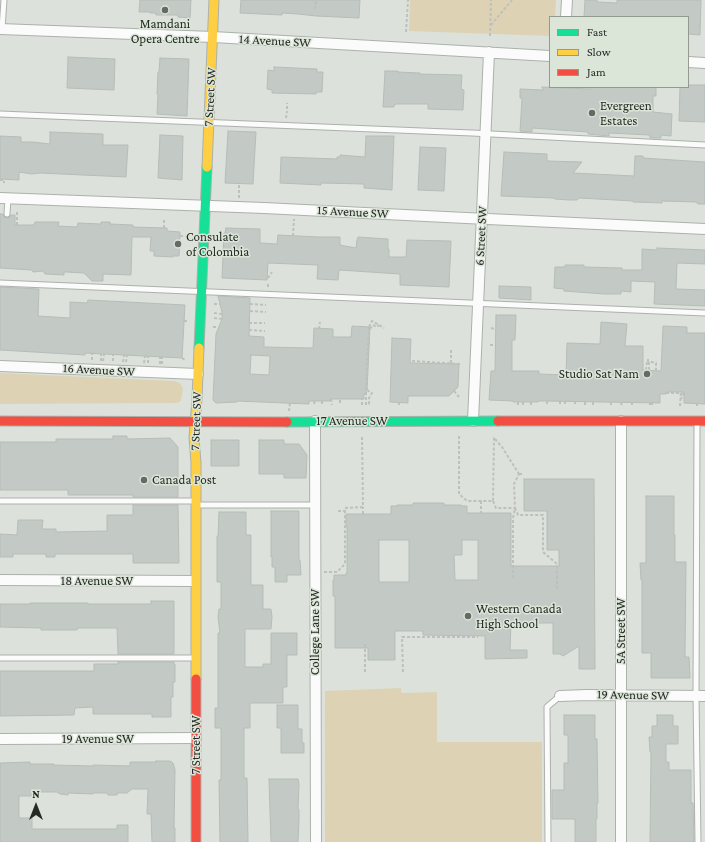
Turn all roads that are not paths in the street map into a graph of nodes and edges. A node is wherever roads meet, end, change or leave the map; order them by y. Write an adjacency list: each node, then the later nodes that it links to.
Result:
1 (4, 0): 5 (lane)
2 (214, 0): 6 (street, 7 Street SW)
3 (567, 0): 4 (street)
4 (566, 16)
5 (1, 29): 6 (street, 14 Avenue SW)
6 (213, 37): 7 (street, 14 Avenue SW); 12 (street, 7 Street SW)
7 (489, 52): 8 (street, 14 Avenue SW); 13 (street, 6 Street SW)
8 (549, 56)
9 (689, 62): 10 (street)
10 (705, 63)
11 (0, 114): 12 (lane)
12 (209, 122): 13 (lane); 16 (street, 7 Street SW)
13 (485, 134): 14 (lane); 18 (street, 6 Street SW)
14 (705, 145)
15 (4, 198): 16 (street, 15 Avenue SW); 17 (lane)
16 (205, 205): 18 (street, 15 Avenue SW); 21 (street, 7 Street SW)
17 (7, 214)
18 (482, 219): 19 (street, 15 Avenue SW); 22 (street, 6 Street SW)
19 (705, 229)
20 (0, 283): 21 (lane)
21 (202, 292): 22 (lane); 25 (street, 7 Street SW)
22 (478, 303): 23 (lane); 29 (street, 6 Street SW)
23 (705, 313)
24 (0, 366): 25 (street, 16 Avenue SW)
25 (198, 374): 27 (street, 7 Street SW)
26 (0, 421): 27 (street, 17 Avenue SW)
27 (195, 421): 28 (street, 17 Avenue SW); 33 (street, 7 Street SW)
28 (315, 421): 29 (street, 17 Avenue SW); 34 (street, College Lane SW)
29 (473, 421): 30 (street, 17 Avenue SW)
30 (621, 421): 31 (street, 17 Avenue SW); 42 (street, 5A Street SW)
31 (701, 421): 35 (lane)
32 (0, 501): 33 (lane)
33 (195, 503): 34 (lane); 38 (street, 7 Street SW)
34 (315, 505): 47 (street, College Lane SW)
35 (697, 532): 36 (lane); 43 (lane)
36 (704, 532)
37 (0, 580): 38 (street, 18 Avenue SW)
38 (195, 581): 40 (street, 7 Street SW)
39 (0, 658): 40 (lane)
40 (195, 658): 44 (street, 7 Street SW)
41 (560, 696): 42 (street, 19 Avenue SW); 48 (lane)
42 (621, 696): 43 (street, 19 Avenue SW); 49 (street, 5A Street SW)
43 (701, 696): 50 (lane)
44 (196, 738): 45 (street, 19 Avenue SW); 46 (street, 7 Street SW)
45 (0, 739)
46 (196, 842)
47 (316, 842)
48 (548, 842)
49 (621, 842)
50 (698, 842)

